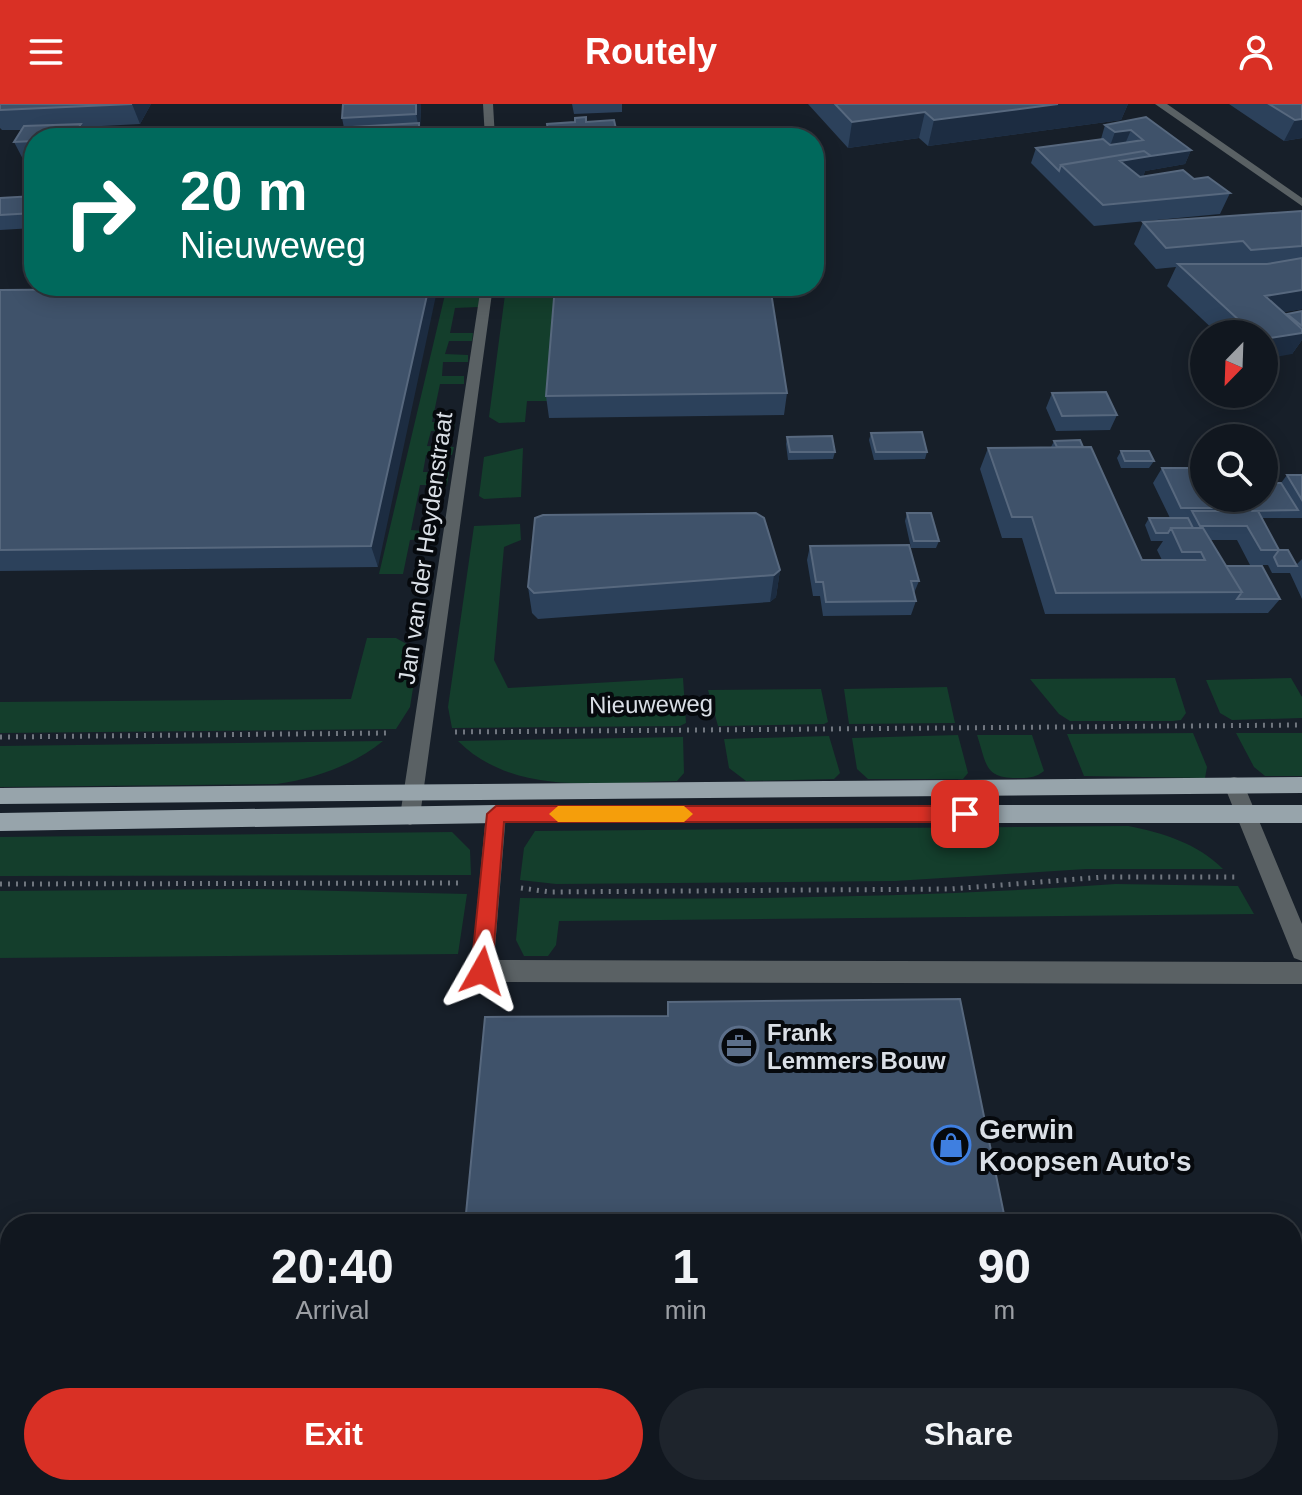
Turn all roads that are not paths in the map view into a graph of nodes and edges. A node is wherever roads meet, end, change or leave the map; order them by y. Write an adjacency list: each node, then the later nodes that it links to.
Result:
1 (488, 104): 3 (street)
2 (1160, 104): 4 (street)
3 (489, 128)
4 (1302, 203)
5 (486, 296): 8 (street, Jan van der Heydenstraat)
6 (1234, 785): 7 (main road); 8 (main road); 11 (street)
7 (1302, 785)
8 (413, 791): 9 (main road); 13 (street, Jan van der Heydenstraat)
9 (0, 796)
10 (496, 814): 11 (main road); 13 (main road); 16 (street)
11 (1246, 814): 12 (main road); 15 (street)
12 (1302, 814)
13 (410, 816): 14 (main road)
14 (0, 822)
15 (1302, 951)
16 (1302, 973)

